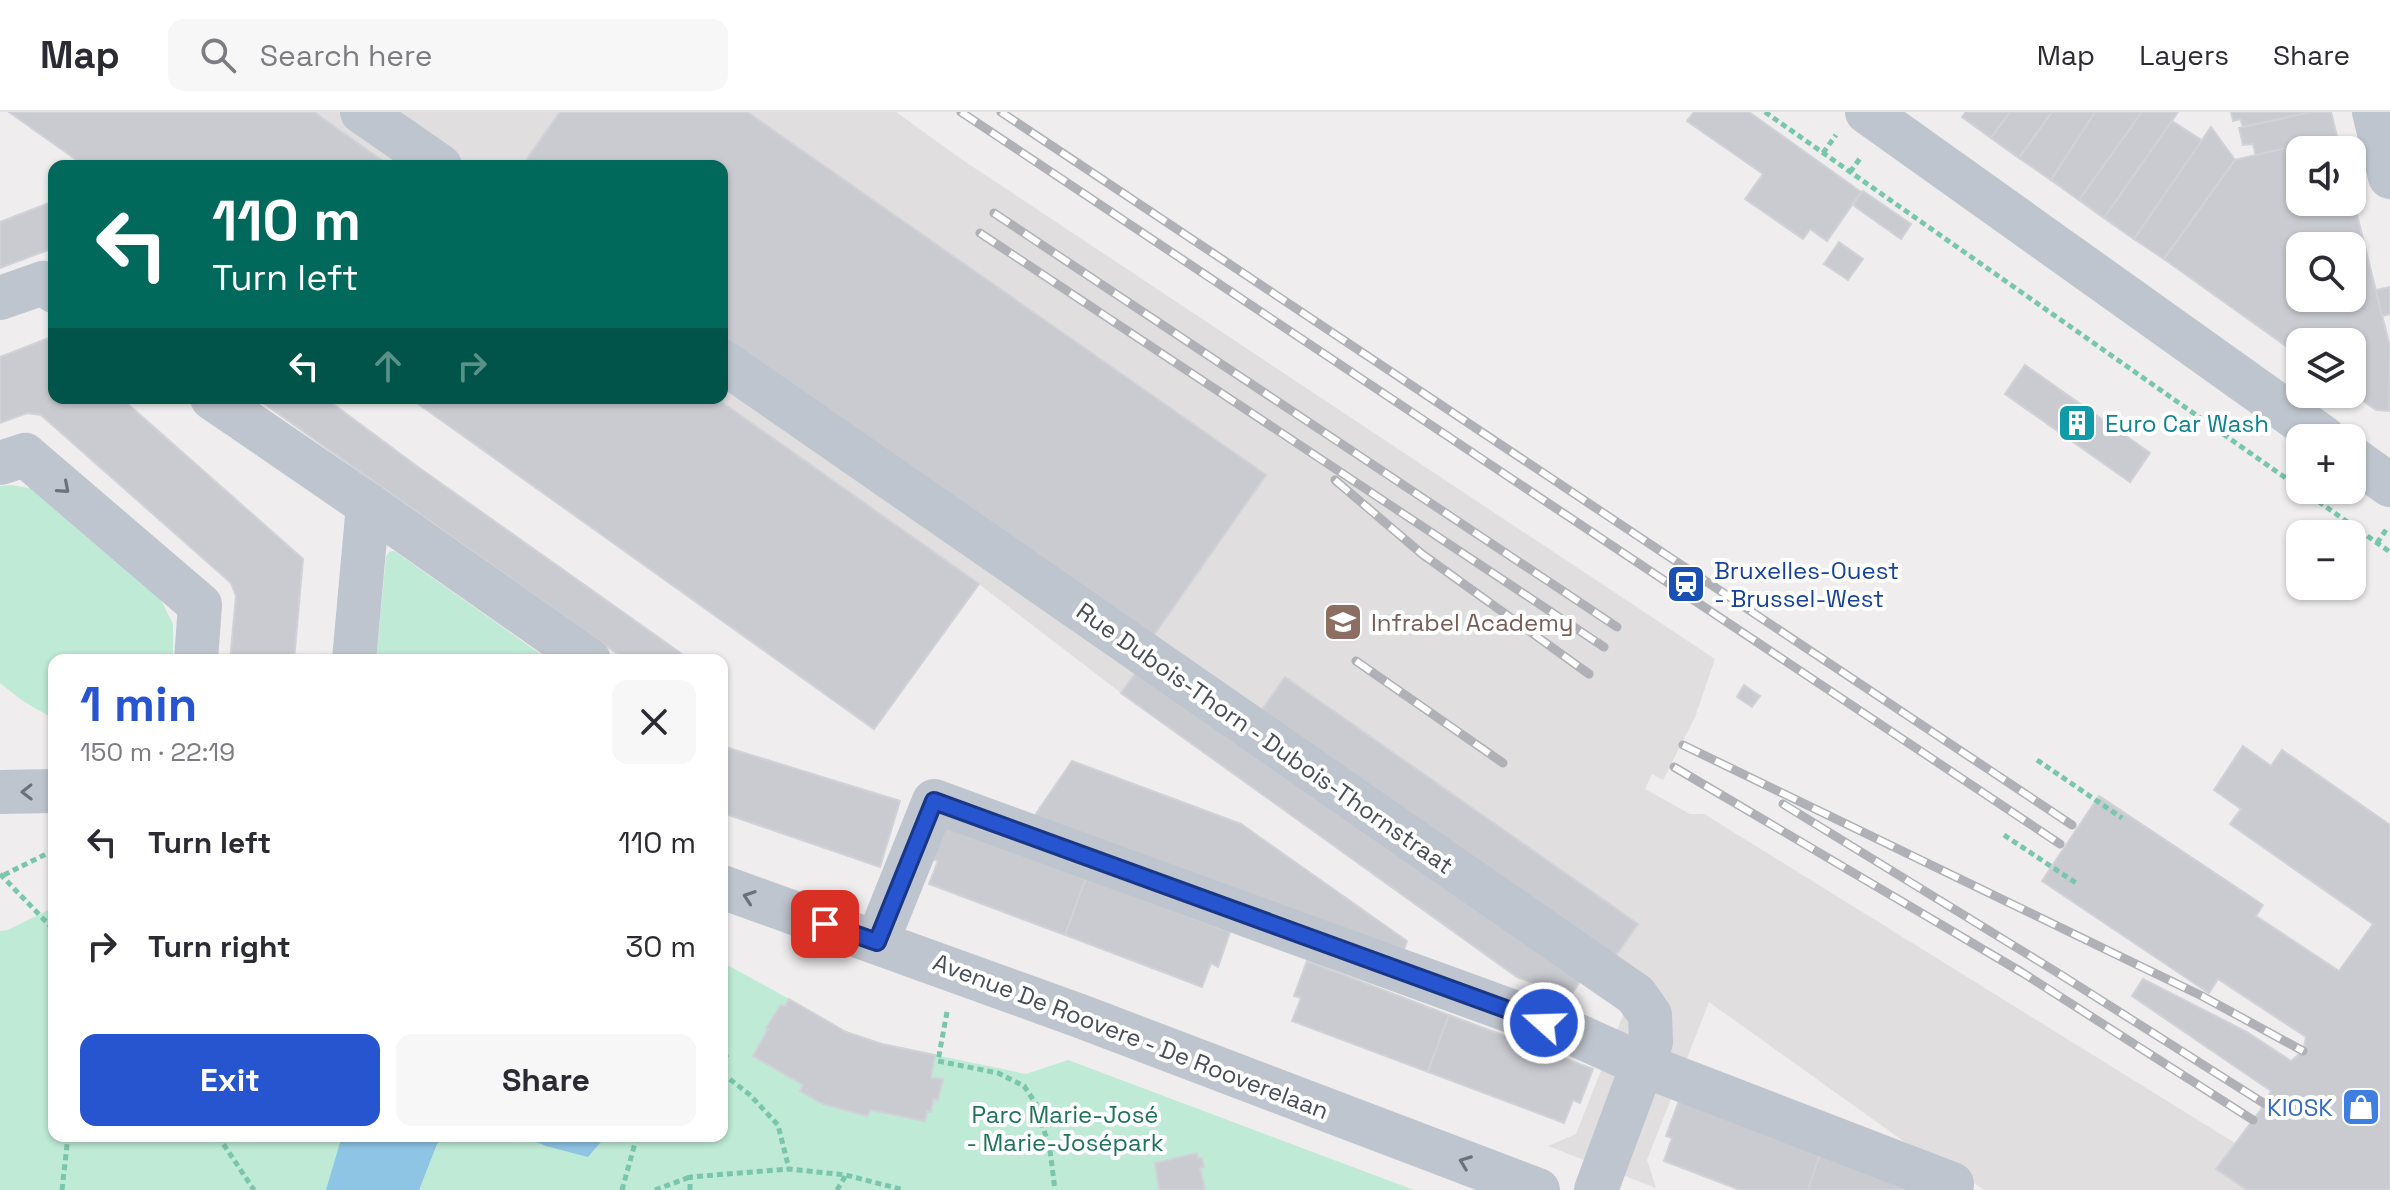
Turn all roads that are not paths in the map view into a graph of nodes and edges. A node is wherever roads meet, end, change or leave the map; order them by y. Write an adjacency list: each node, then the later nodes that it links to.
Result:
1 (362, 112): 4 (street)
2 (2374, 112): 5 (street)
3 (1872, 113): 10 (street)
4 (431, 160)
5 (2390, 177)
6 (48, 287): 7 (street)
7 (0, 298)
8 (728, 365): 22 (street, Rue Dubois-Thorn - Dubois-Thornstraat)
9 (221, 404): 14 (street)
10 (2305, 424)
11 (0, 463): 15 (street, one-way to 15)
12 (2366, 468): 13 (street)
13 (2390, 485)
14 (368, 505): 16 (street); 17 (street)
15 (196, 654)
16 (355, 654)
17 (580, 654)
18 (48, 791): 19 (street, one-way to 19)
19 (0, 792)
20 (728, 889): 21 (street, Avenue De Roovere - De Rooverelaan, one-way to 20)
21 (877, 942): 22 (street); 24 (street, Avenue De Roovere - De Rooverelaan, one-way to 21)
22 (1643, 1065): 23 (street); 25 (street, Rue Dubois-Thorn - Dubois-Thornstraat)
23 (1952, 1184)
24 (1538, 1190)
25 (1596, 1190)

